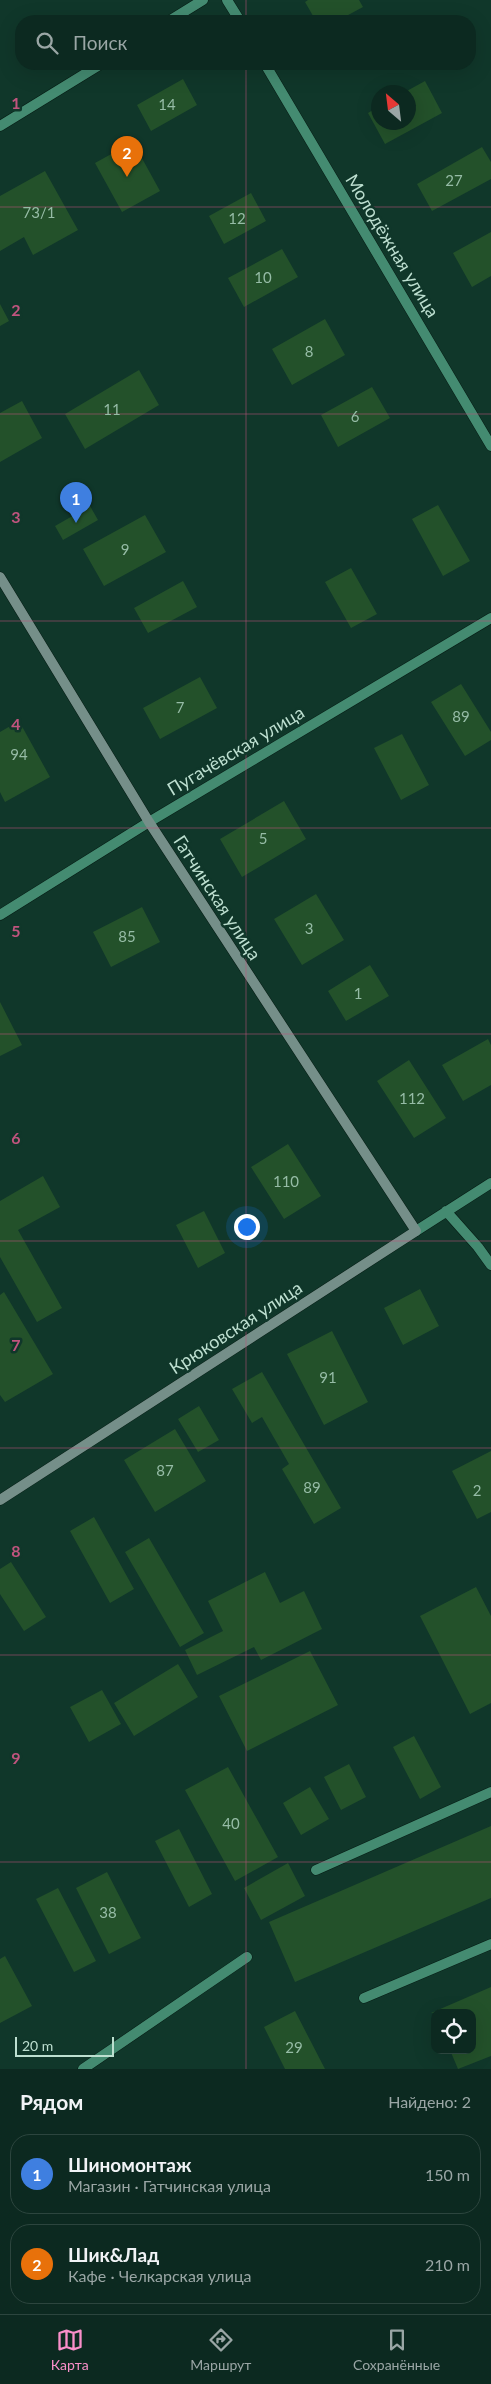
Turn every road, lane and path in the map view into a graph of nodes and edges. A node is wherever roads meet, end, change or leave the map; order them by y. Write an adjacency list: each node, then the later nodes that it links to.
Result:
1 (203, 0): 3 (street)
2 (227, 0): 4 (street)
3 (179, 15)
4 (236, 15)
5 (91, 70): 7 (street)
6 (269, 70): 8 (street, Молодёжная улица)
7 (0, 126)
8 (491, 446)
9 (0, 577): 11 (street, Гатчинская улица)
10 (491, 618): 11 (street, Пугачёвская улица)
11 (148, 822): 12 (street, Пугачёвская улица); 15 (street, Гатчинская улица)
12 (0, 915)
13 (491, 1183): 14 (street, Крюковская улица)
14 (446, 1211): 15 (street, Крюковская улица); 16 (street)
15 (416, 1231): 17 (street, Крюковская улица)
16 (491, 1265)
17 (0, 1500)
18 (491, 1792): 19 (street)
19 (316, 1870)
20 (491, 1944): 22 (street)
21 (247, 1957): 23 (street)
22 (364, 1998)
23 (82, 2069)

